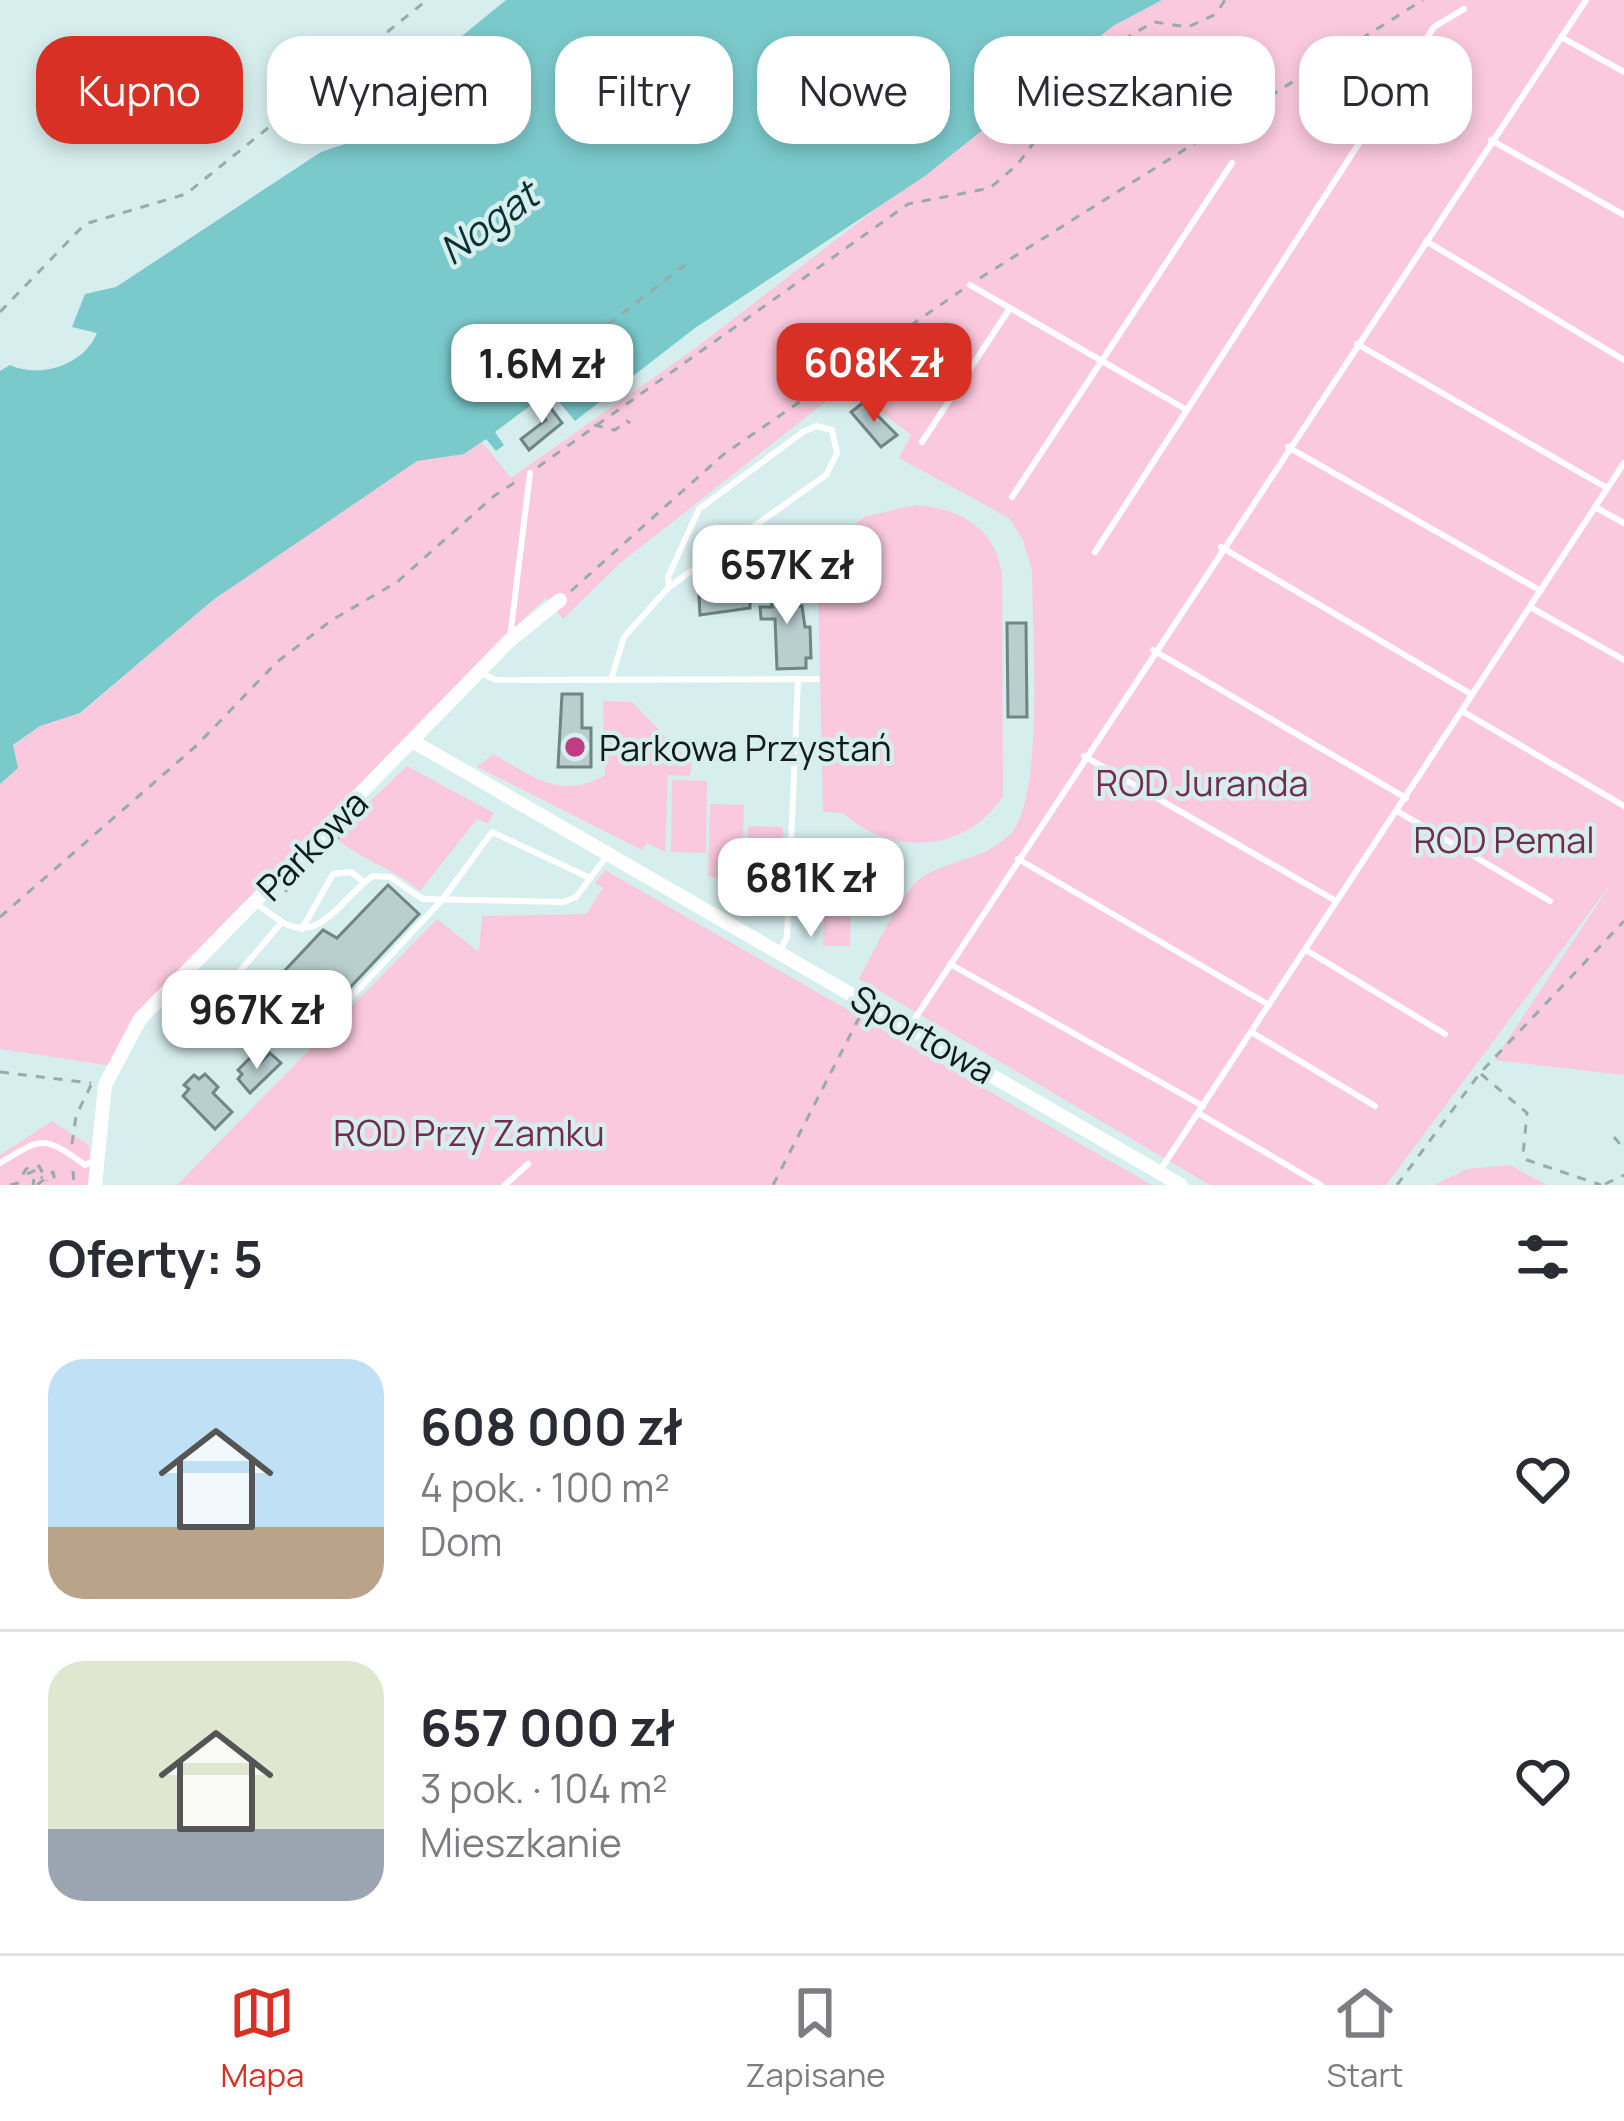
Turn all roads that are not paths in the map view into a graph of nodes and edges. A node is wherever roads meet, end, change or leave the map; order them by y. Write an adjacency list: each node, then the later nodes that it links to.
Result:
1 (1586, 0): 3 (lane)
2 (1464, 9): 14 (lane)
3 (1561, 37): 4 (lane); 5 (lane)
4 (1624, 72)
5 (1491, 140): 7 (lane); 8 (lane)
6 (1232, 163): 12 (lane)
7 (1624, 215)
8 (1426, 241): 11 (lane); 13 (lane)
9 (970, 285): 10 (lane)
10 (1010, 308): 12 (lane); 15 (lane)
11 (1357, 344): 16 (lane); 19 (lane)
12 (1100, 360): 14 (lane); 20 (lane)
13 (1624, 360)
14 (1187, 410): 24 (lane)
15 (922, 442)
16 (1288, 448): 23 (lane); 26 (lane)
17 (1624, 463): 19 (lane)
18 (530, 473): 29 (lane)
19 (1607, 488): 21 (lane)
20 (1012, 497)
21 (1595, 507): 22 (lane); 26 (lane)
22 (1624, 523)
23 (1221, 547): 30 (lane); 36 (lane)
24 (1095, 552)
25 (669, 586): 25 (lane); 35 (lane)
26 (1540, 591): 28 (lane)
27 (560, 600): 29 (street, Parkowa)
28 (1530, 607): 31 (lane); 36 (lane)
29 (509, 641): 32 (street, Parkowa)
30 (1154, 650): 39 (lane); 40 (lane)
31 (1624, 660)
32 (481, 673): 35 (lane); 38 (street, Parkowa)
33 (798, 679): 34 (lane); 35 (lane); 54 (lane)
34 (817, 679)
35 (611, 680)
36 (1473, 695): 37 (lane)
37 (1462, 711): 40 (lane); 41 (lane)
38 (414, 742): 43 (street, Sportowa); 48 (street, Parkowa)
39 (1084, 756): 44 (lane); 49 (lane)
40 (1406, 797): 42 (lane)
41 (1624, 806)
42 (1396, 811): 49 (lane); 50 (lane)
43 (609, 853): 45 (lane); 54 (street, Sportowa)
44 (1018, 859): 55 (lane); 58 (lane)
45 (590, 878): 47 (lane); 47 (lane)
46 (364, 882): 47 (lane); 52 (lane); 52 (lane)
47 (442, 901): 57 (lane)
48 (255, 902): 51 (lane); 56 (street, Parkowa)
49 (1337, 902): 53 (lane)
50 (1550, 902)
51 (282, 922): 52 (lane); 57 (lane)
52 (302, 929)
53 (1306, 950): 58 (lane); 61 (lane)
54 (780, 951): 59 (street, Sportowa)
55 (950, 964): 59 (lane); 63 (lane)
56 (189, 969): 57 (lane); 64 (street, Parkowa)
57 (214, 989)
58 (1270, 1005): 60 (lane)
59 (910, 1026): 67 (street, Sportowa)
60 (1251, 1033): 62 (lane); 63 (lane)
61 (1444, 1034)
62 (1375, 1106)
63 (1200, 1109): 67 (lane); 71 (lane)
64 (96, 1160): 65 (lane); 68 (street, Parkowa)
65 (0, 1163)
66 (528, 1164): 69 (lane)
67 (1159, 1172): 70 (street, Sportowa)
68 (95, 1185)
69 (506, 1185)
70 (1180, 1185)
71 (1321, 1185)

